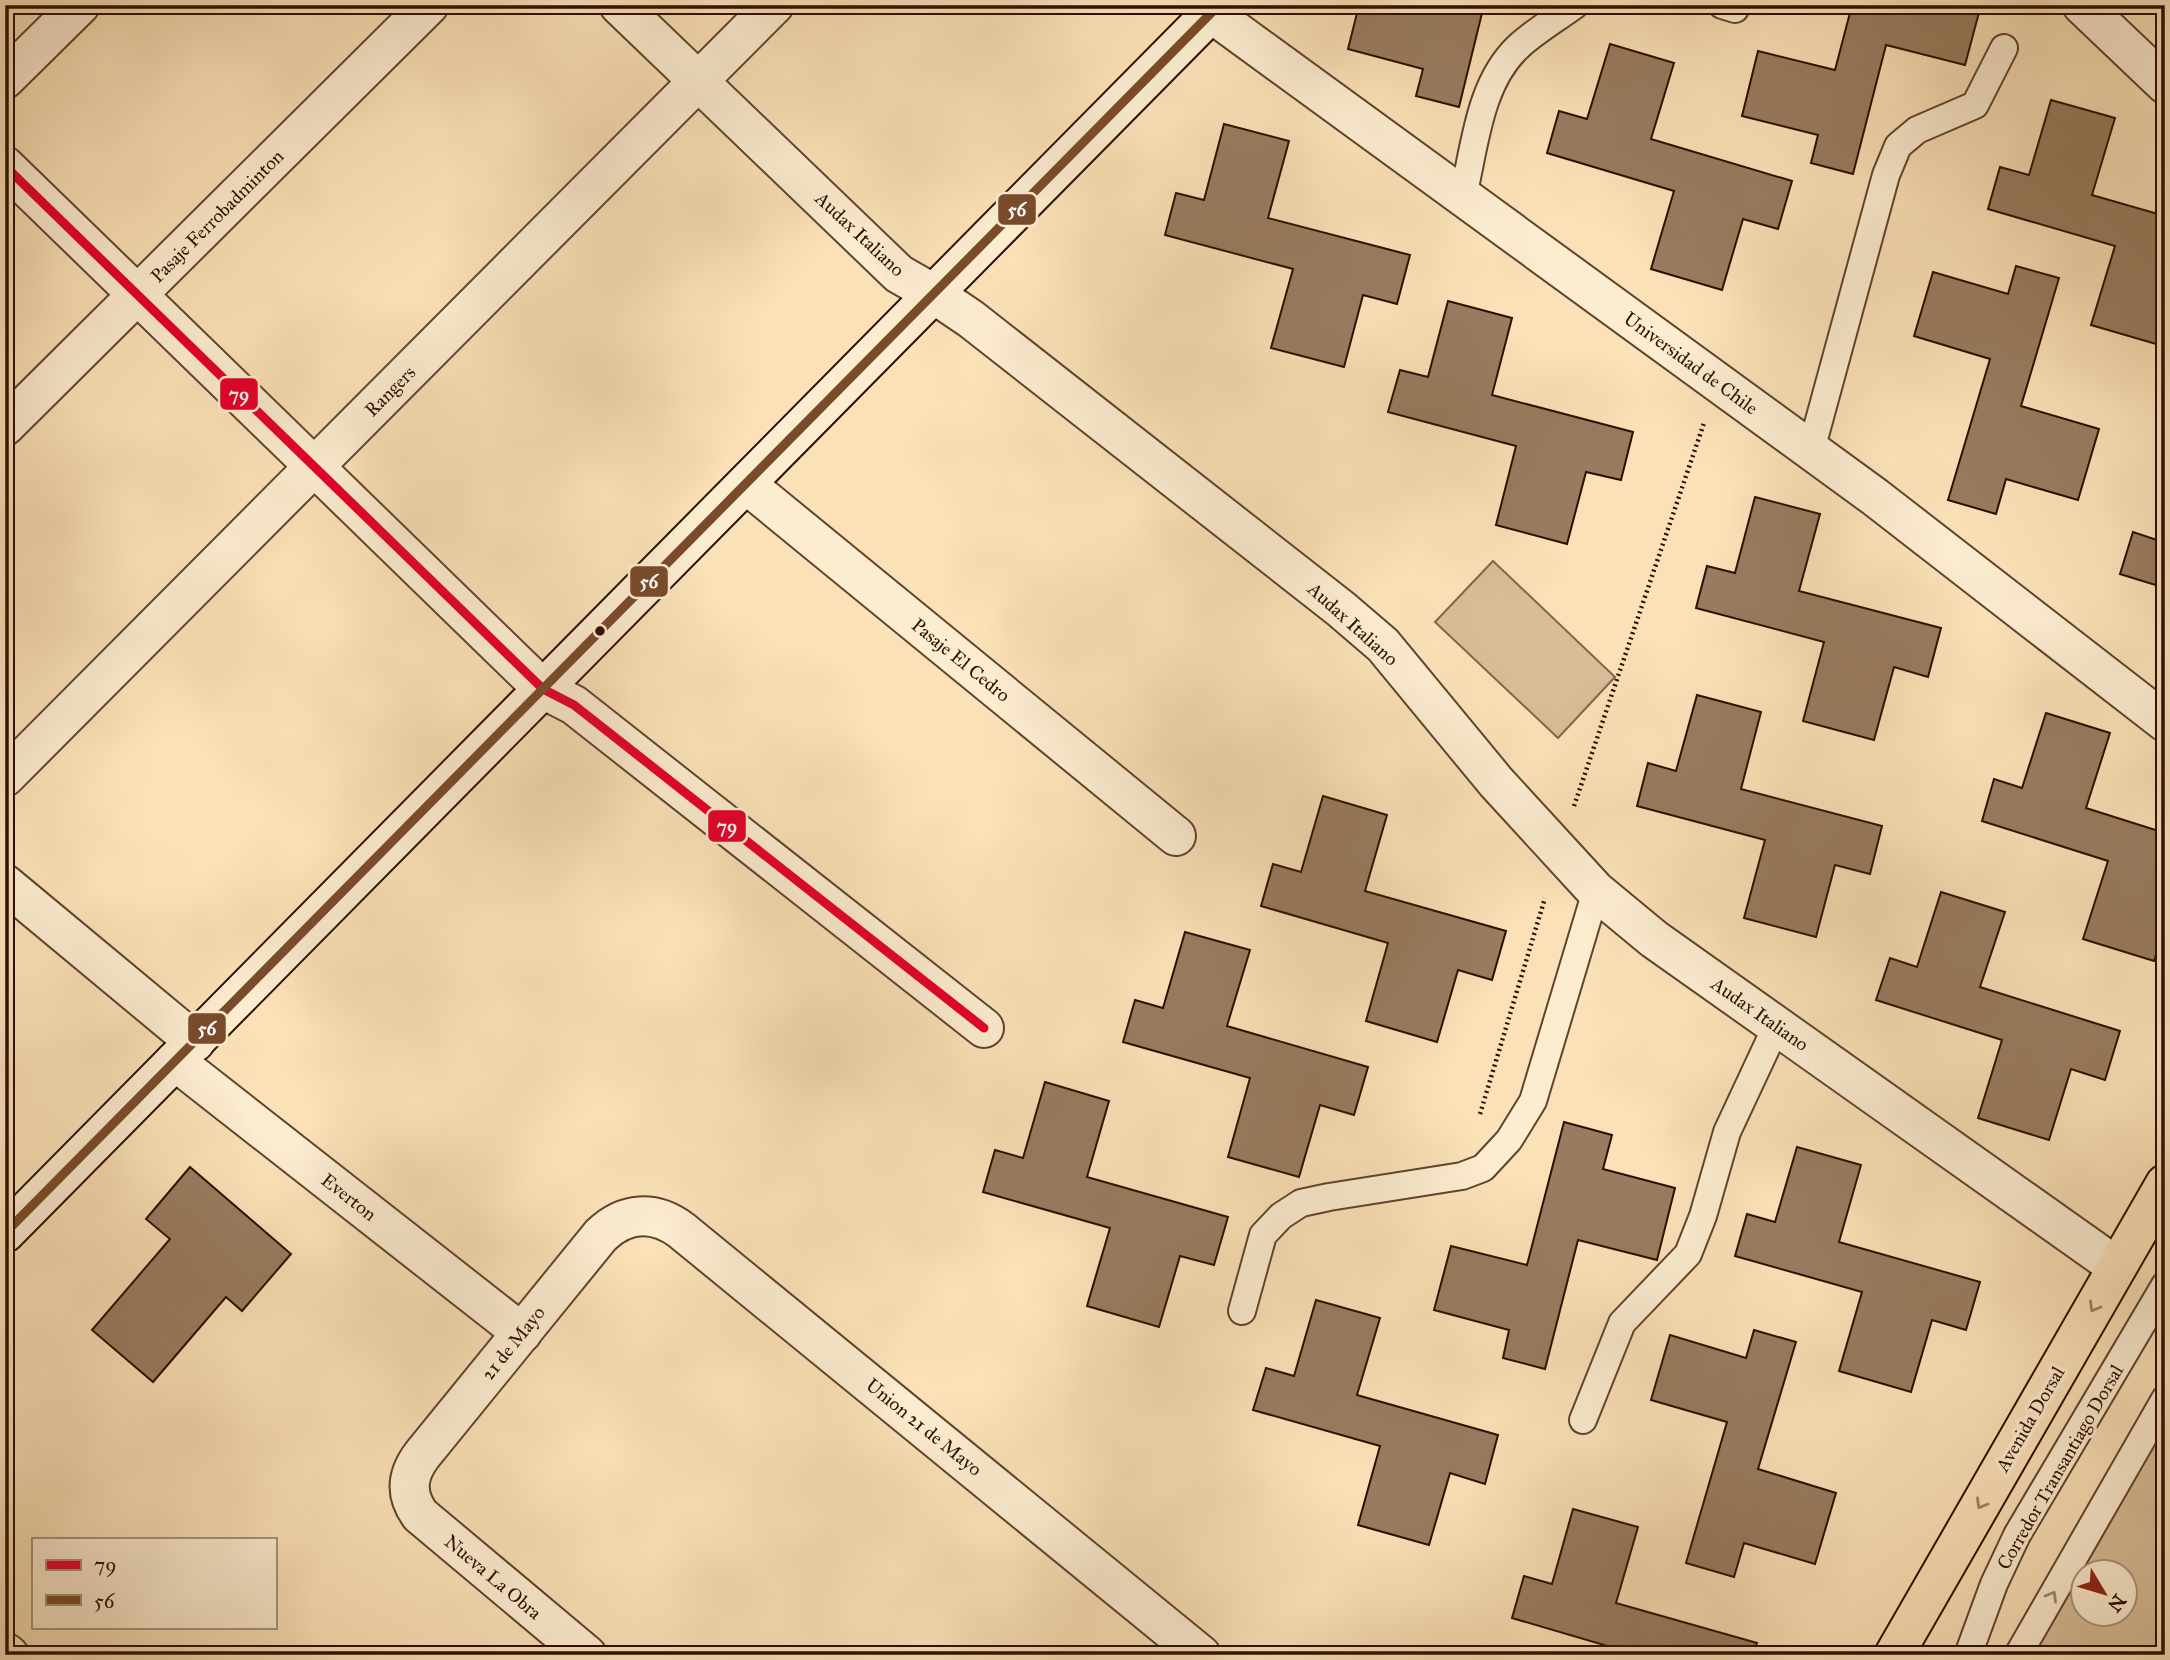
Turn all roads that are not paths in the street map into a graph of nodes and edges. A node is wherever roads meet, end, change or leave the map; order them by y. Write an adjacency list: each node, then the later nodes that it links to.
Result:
1 (80, 5): 9 (street)
2 (429, 5): 15 (street, Pasaje Ferrobadminton)
3 (619, 5): 10 (street, Audax Italiano)
4 (774, 5): 10 (street, Rangers)
5 (1575, 5): 13 (lane)
6 (2082, 5): 11 (street)
7 (1214, 9): 13 (street, Universidad de Chile); 14 (street)
8 (2004, 48): 17 (lane)
9 (5, 79)
10 (698, 81): 14 (street, Audax Italiano); 18 (street, Rangers)
11 (2164, 81)
12 (5, 166): 15 (street)
13 (1463, 196): 17 (street, Universidad de Chile)
14 (934, 294): 19 (street); 25 (street, Audax Italiano)
15 (137, 295): 16 (street, Pasaje Ferrobadminton); 18 (street)
16 (5, 426)
17 (1811, 450): 21 (street, Universidad de Chile)
18 (314, 467): 20 (street); 22 (street, Rangers)
19 (746, 484): 20 (street); 23 (street, Pasaje El Cedro)
20 (543, 689): 27 (street); 28 (street)
21 (2165, 722)
22 (5, 777)
23 (1176, 836)
24 (5, 884): 28 (street, Everton)
25 (1596, 891): 26 (street, Audax Italiano); 34 (lane)
26 (1777, 1025): 32 (street, Audax Italiano); 37 (lane)
27 (984, 1028)
28 (185, 1051): 31 (street); 35 (street, Everton)
29 (2165, 1184): 32 (main road, Avenida Dorsal)
30 (639, 1216): 35 (street, 21 de Mayo); 40 (street, Union 21 de Mayo)
31 (5, 1233)
32 (2117, 1268): 41 (main road, Avenida Dorsal, one-way to 41)
33 (2165, 1285): 42 (lane, Corredor Transantiago Dorsal)
34 (1242, 1311)
35 (522, 1332): 38 (street, 21 de Mayo)
36 (2165, 1399): 43 (lane, one-way to 36)
37 (1583, 1420)
38 (409, 1491): 39 (street, Nueva La Obra)
39 (587, 1655)
40 (1202, 1655)
41 (1894, 1655)
42 (1968, 1655)
43 (2018, 1655)

